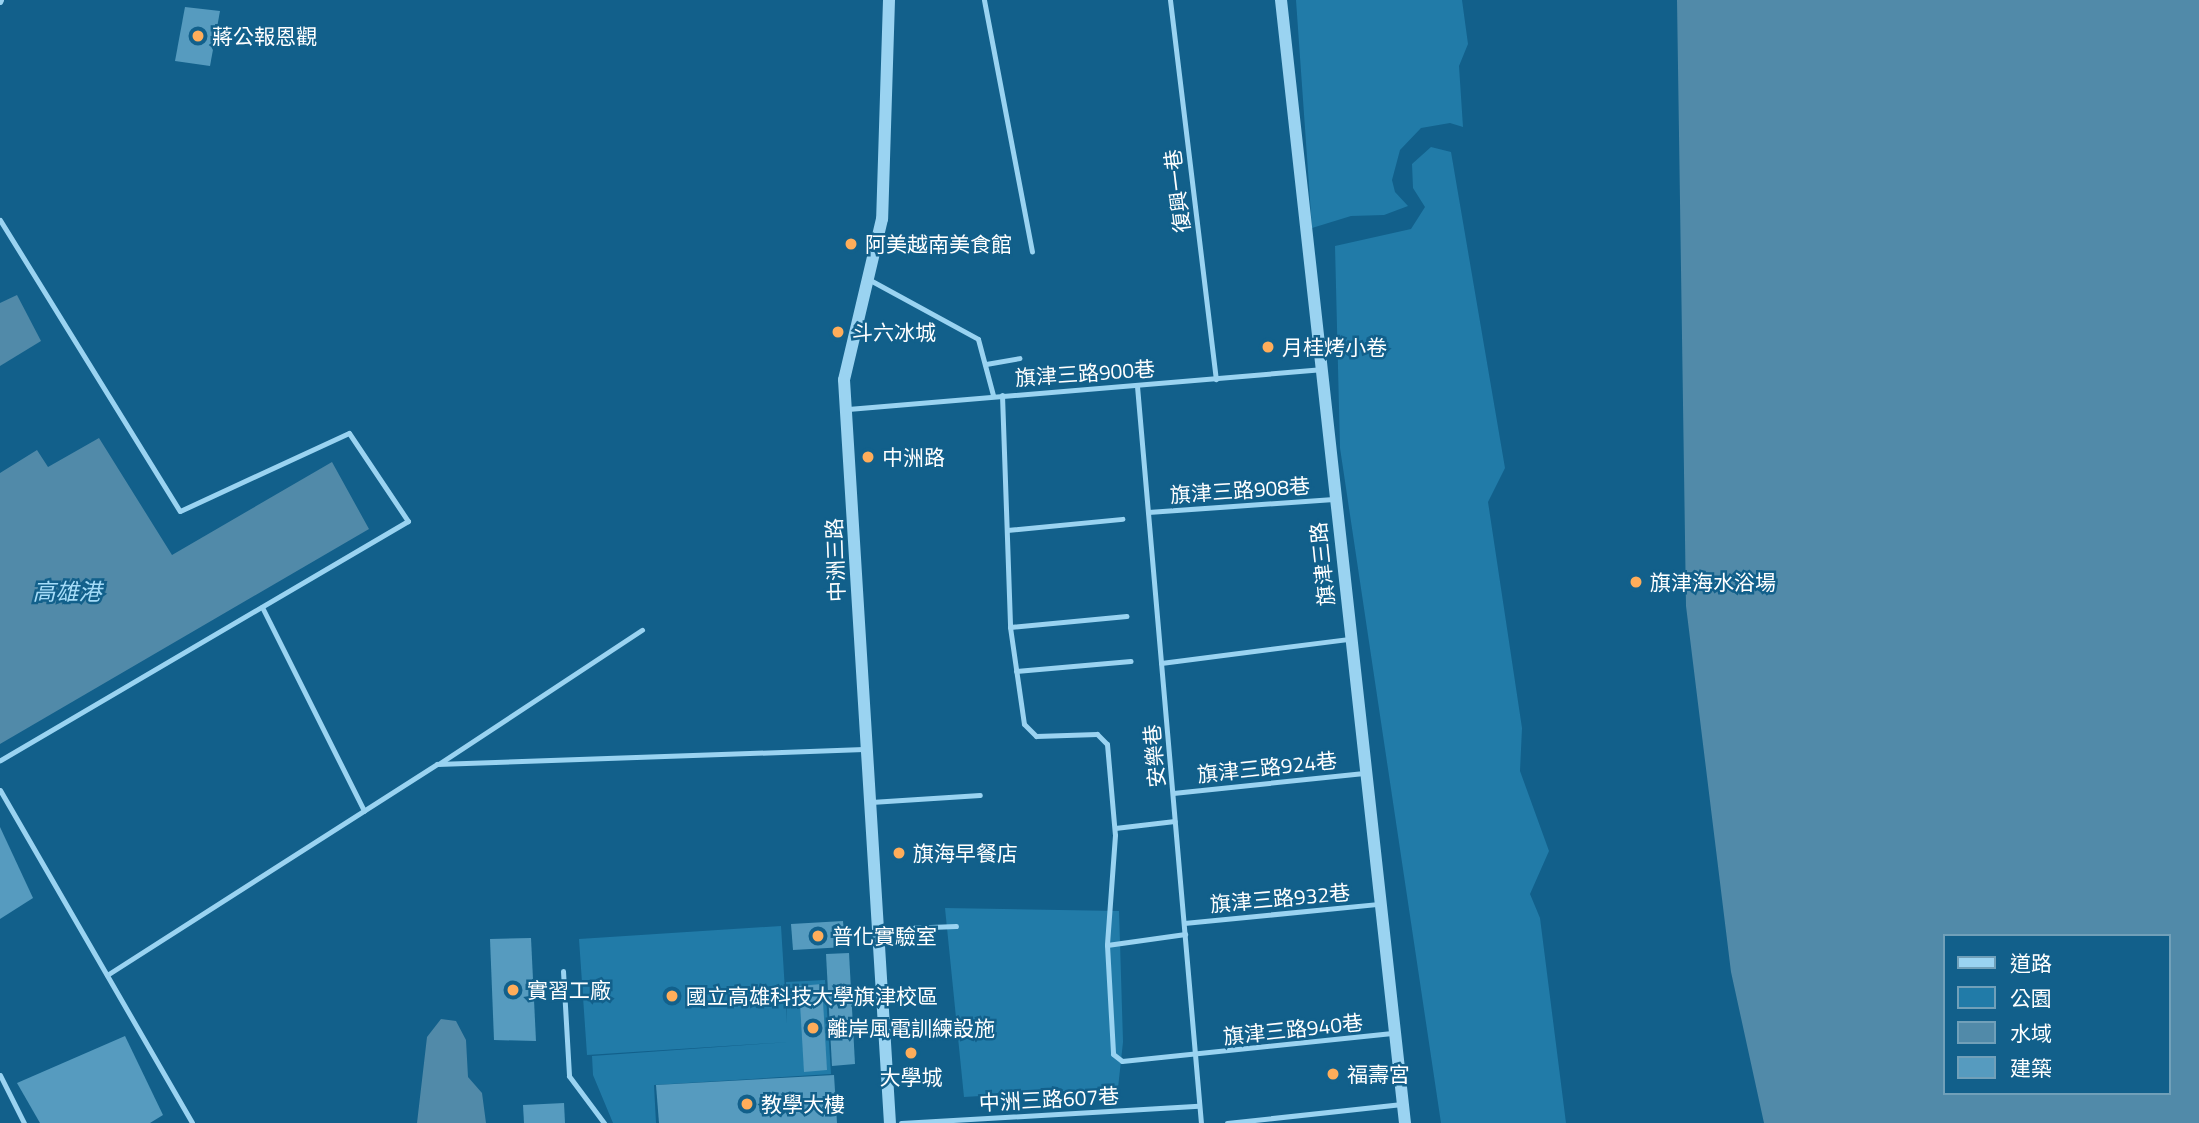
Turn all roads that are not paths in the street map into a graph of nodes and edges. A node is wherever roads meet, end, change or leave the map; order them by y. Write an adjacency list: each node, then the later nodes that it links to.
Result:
1 (889, 0): 7 (street, 中洲三路)
2 (984, 0): 6 (lane)
3 (1170, 0): 11 (lane, 復興一巷)
4 (1281, 0): 10 (street, 旗津三路)
5 (0, 220): 20 (lane)
6 (1032, 251)
7 (870, 280): 9 (lane); 15 (street, 中洲三路)
8 (1018, 358): 9 (lane)
9 (986, 364): 13 (lane)
10 (1324, 369): 11 (lane, 旗津三路900巷); 16 (street, 旗津三路)
11 (1216, 379): 12 (lane, 旗津三路900巷)
12 (1137, 386): 14 (lane, 旗津三路900巷); 17 (lane, 安樂巷)
13 (993, 395): 14 (lane, 旗津三路900巷); 15 (lane, 旗津三路900巷)
14 (1002, 395): 19 (lane)
15 (848, 409): 28 (street, 中洲三路)
16 (1334, 499): 17 (lane, 旗津三路908巷); 24 (street, 旗津三路)
17 (1148, 512): 26 (lane, 安樂巷)
18 (1122, 519): 19 (lane)
19 (1007, 530): 22 (lane)
20 (262, 607): 29 (lane); 36 (lane)
21 (1126, 616): 22 (lane)
22 (1010, 627): 27 (lane)
23 (642, 630): 30 (lane)
24 (1349, 639): 26 (lane); 31 (street, 旗津三路)
25 (1131, 661): 27 (lane)
26 (1161, 663): 33 (lane, 安樂巷)
27 (1016, 671): 38 (lane)
28 (864, 749): 30 (lane); 35 (street, 中洲三路)
29 (0, 760)
30 (437, 764): 36 (lane)
31 (1365, 773): 33 (lane, 旗津三路924巷); 39 (street, 旗津三路)
32 (0, 790): 46 (lane)
33 (1173, 793): 37 (lane, 安樂巷)
34 (980, 795): 35 (lane)
35 (868, 803): 42 (street, 中洲三路)
36 (364, 811): 46 (lane)
37 (1175, 821): 38 (lane); 40 (lane, 安樂巷)
38 (1115, 828): 44 (lane)
39 (1380, 904): 40 (lane, 旗津三路932巷); 47 (street, 旗津三路)
40 (1184, 923): 43 (lane, 安樂巷)
41 (956, 926): 42 (lane)
42 (876, 929): 55 (street, 中洲三路)
43 (1185, 934): 44 (lane); 48 (lane, 安樂巷)
44 (1107, 945): 48 (lane, 旗津三路940巷)
45 (563, 971): 54 (lane)
46 (107, 975): 53 (lane)
47 (1395, 1033): 48 (lane, 旗津三路940巷); 50 (street, 旗津三路)
48 (1195, 1056): 51 (lane, 安樂巷)
49 (0, 1075): 52 (lane)
50 (1403, 1104): 58 (lane); 59 (street, 旗津三路)
51 (1199, 1106): 56 (lane, 中洲三路607巷); 57 (lane, 安樂巷)
52 (24, 1123)
53 (192, 1123)
54 (604, 1123)
55 (890, 1123)
56 (901, 1123)
57 (1201, 1123)
58 (1227, 1123)
59 (1405, 1123)

